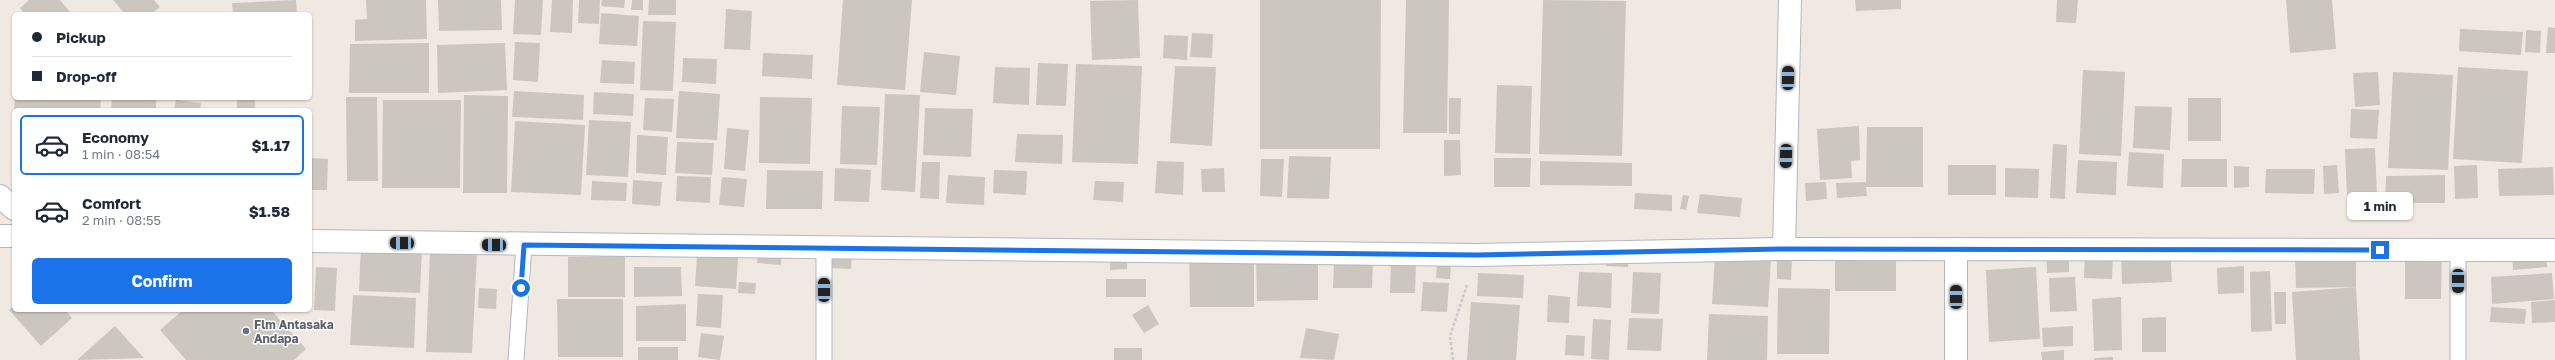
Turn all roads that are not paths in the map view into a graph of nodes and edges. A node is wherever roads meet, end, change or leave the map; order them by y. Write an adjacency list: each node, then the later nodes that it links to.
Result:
1 (1790, 0): 9 (street)
2 (0, 196): 3 (street)
3 (12, 207)
4 (0, 236): 5 (street)
5 (12, 236)
6 (312, 241): 7 (street)
7 (524, 245): 8 (street); 13 (lane)
8 (824, 248): 9 (street); 14 (lane)
9 (1784, 249): 10 (street)
10 (1956, 249): 11 (street); 15 (street)
11 (2458, 250): 12 (street); 16 (lane)
12 (2555, 250)
13 (516, 360)
14 (824, 360)
15 (1956, 360)
16 (2458, 360)

